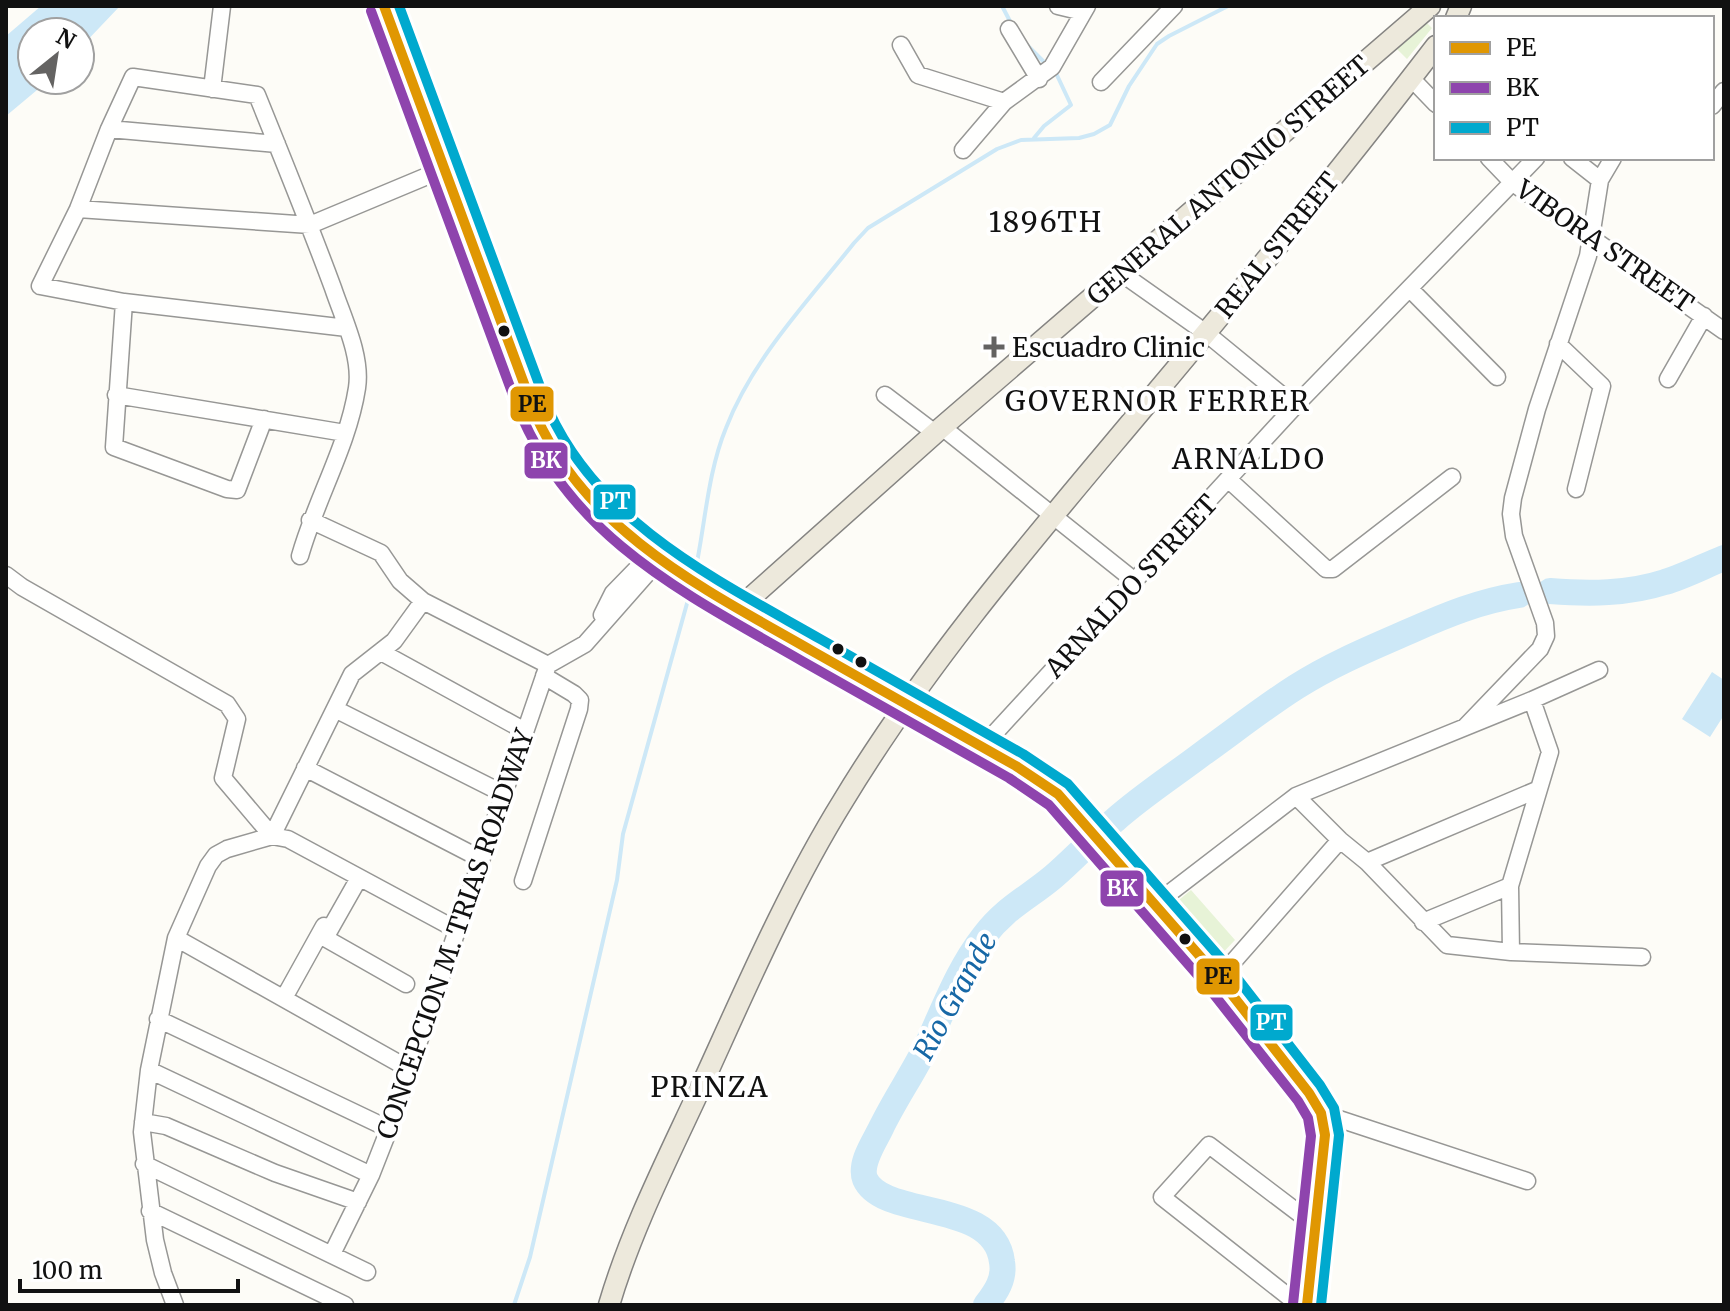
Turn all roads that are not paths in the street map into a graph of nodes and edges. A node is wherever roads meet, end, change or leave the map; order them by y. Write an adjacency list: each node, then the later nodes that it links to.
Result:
1 (222, 6): 13 (street)
2 (384, 6): 23 (main road)
3 (1058, 6): 6 (street)
4 (1174, 6): 12 (street)
5 (1430, 6): 29 (main road, GENERAL ANTONIO STREET)
6 (1085, 9): 11 (street)
7 (1009, 29): 11 (street)
8 (901, 45): 14 (street)
9 (1434, 49): 10 (main road, REAL STREET)
10 (1411, 78): 15 (street); 35 (main road, REAL STREET)
11 (1039, 79): 14 (street)
12 (1101, 82)
13 (212, 89): 16 (street); 17 (street)
14 (1004, 102): 18 (street)
15 (1434, 102)
16 (109, 129): 17 (street); 26 (street)
17 (277, 144): 27 (street)
18 (963, 150)
19 (1491, 160): 25 (street, VIBORA STREET)
20 (1534, 160): 25 (street, ARNALDO STREET)
21 (1575, 160): 24 (street)
22 (1612, 160): 24 (street)
23 (444, 169): 27 (street); 51 (main road)
24 (1600, 180): 28 (street)
25 (1513, 183): 28 (street, VIBORA STREET); 30 (street, ARNALDO STREET)
26 (78, 209): 27 (street); 31 (street)
27 (310, 225): 33 (street)
28 (1591, 238): 32 (street, VIBORA STREET); 36 (street)
29 (1121, 273): 35 (street); 43 (main road, GENERAL ANTONIO STREET)
30 (1410, 289): 37 (street); 41 (street, ARNALDO STREET)
31 (124, 302): 33 (street); 39 (street)
32 (1704, 316): 34 (street, VIBORA STREET); 38 (street)
33 (347, 328): 44 (street)
34 (1724, 331)
35 (1206, 333): 41 (street); 48 (main road, REAL STREET)
36 (1558, 344): 47 (street); 62 (street)
37 (1497, 377)
38 (1668, 379)
39 (116, 395): 42 (street); 42 (street)
40 (885, 395): 43 (street)
41 (1295, 406): 46 (street, ARNALDO STREET)
42 (264, 419): 44 (street)
43 (939, 430): 48 (street); 55 (main road, GENERAL ANTONIO STREET)
44 (345, 433): 49 (street)
45 (1452, 477): 46 (street)
46 (1229, 480): 53 (street, ARNALDO STREET)
47 (1576, 489)
48 (1053, 516): 53 (street); 60 (main road, REAL STREET)
49 (310, 520): 50 (street); 54 (street)
50 (300, 556)
51 (656, 557): 55 (main road); 58 (street)
52 (6, 575): 69 (street)
53 (1136, 582): 64 (street, ARNALDO STREET)
54 (423, 601): 56 (street); 58 (street)
55 (738, 609): 60 (main road)
56 (381, 652): 61 (street); 63 (street)
57 (1599, 670): 59 (street)
58 (546, 671): 63 (street, CONCEPCION M. TRIAS ROADWAY); 74 (street)
59 (1532, 700): 62 (street); 66 (street)
60 (906, 705): 64 (main road); 101 (main road, REAL STREET)
61 (335, 709): 65 (street); 67 (street)
62 (1465, 727): 68 (street)
63 (525, 731): 67 (street, CONCEPCION M. TRIAS ROADWAY)
64 (982, 747): 76 (main road)
65 (305, 768): 69 (street); 71 (street)
66 (1539, 789): 72 (street); 75 (street)
67 (504, 794): 71 (street, CONCEPCION M. TRIAS ROADWAY)
68 (1296, 796): 70 (street); 76 (street)
69 (272, 836): 73 (street); 79 (street)
70 (1340, 840): 72 (street); 82 (street)
71 (481, 859): 78 (street, CONCEPCION M. TRIAS ROADWAY)
72 (1367, 862): 77 (street)
73 (356, 877): 78 (street); 83 (street); 84 (street)
74 (523, 881)
75 (1510, 886): 77 (street); 80 (street)
76 (1154, 905): 82 (main road)
77 (1423, 922): 80 (street)
78 (457, 930): 86 (street, CONCEPCION M. TRIAS ROADWAY)
79 (176, 938): 84 (street); 85 (street)
80 (1511, 952): 81 (street)
81 (1642, 957)
82 (1219, 978): 88 (main road)
83 (406, 984)
84 (284, 998): 86 (street)
85 (158, 1019): 87 (street); 90 (street)
86 (409, 1069): 90 (street, CONCEPCION M. TRIAS ROADWAY)
87 (149, 1070): 89 (street); 92 (street)
88 (1321, 1113): 93 (street); 96 (main road)
89 (143, 1122): 91 (street); 94 (street)
90 (389, 1129): 92 (street, CONCEPCION M. TRIAS ROADWAY)
91 (144, 1164): 95 (street); 97 (street)
92 (371, 1175): 94 (street, CONCEPCION M. TRIAS ROADWAY)
93 (1527, 1181)
94 (358, 1202): 97 (street, CONCEPCION M. TRIAS ROADWAY)
95 (150, 1211): 99 (street); 100 (street)
96 (1317, 1227): 102 (street); 103 (main road)
97 (332, 1254): 98 (street)
98 (367, 1272)
99 (175, 1305)
100 (345, 1305)
101 (609, 1305)
102 (1299, 1305)
103 (1307, 1305)

